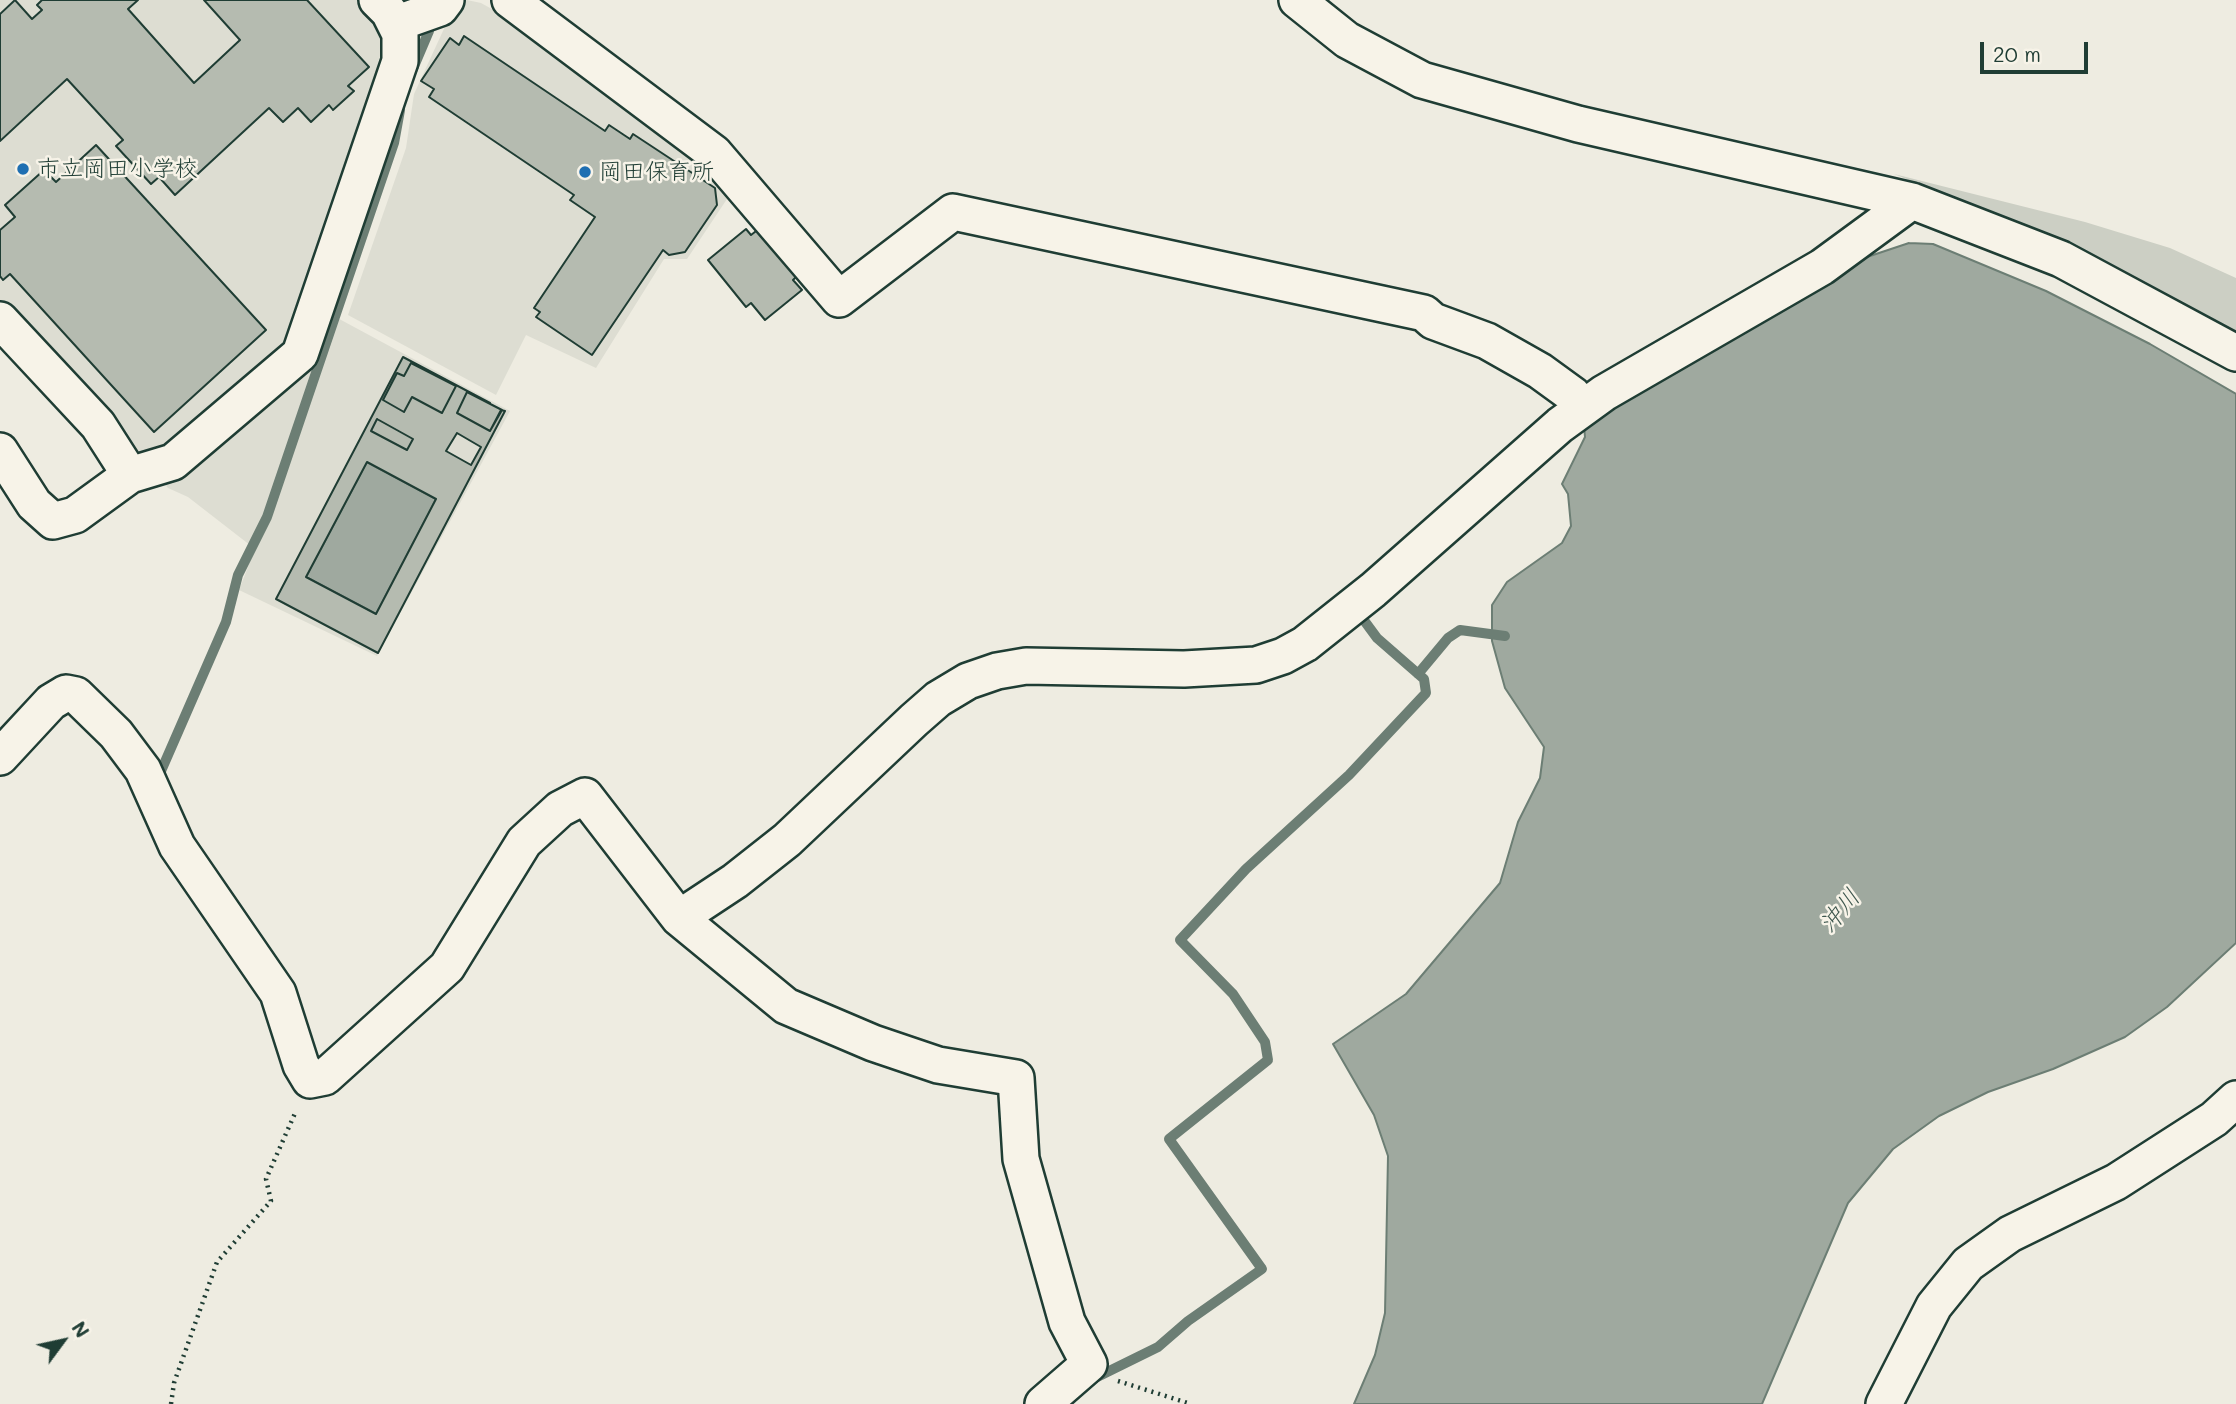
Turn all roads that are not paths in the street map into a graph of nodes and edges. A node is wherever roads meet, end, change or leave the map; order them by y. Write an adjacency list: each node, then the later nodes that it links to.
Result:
1 (446, 0): 4 (street)
2 (510, 0): 8 (street)
3 (1297, 0): 5 (street)
4 (386, 12): 10 (street)
5 (1912, 201): 7 (street); 8 (street)
6 (0, 320): 10 (street)
7 (2236, 353)
8 (1584, 407): 12 (street)
9 (0, 451): 10 (street)
10 (130, 475)
11 (0, 757): 12 (street)
12 (679, 918): 14 (street)
13 (2236, 1099): 15 (street)
14 (1044, 1404)
15 (1884, 1404)

